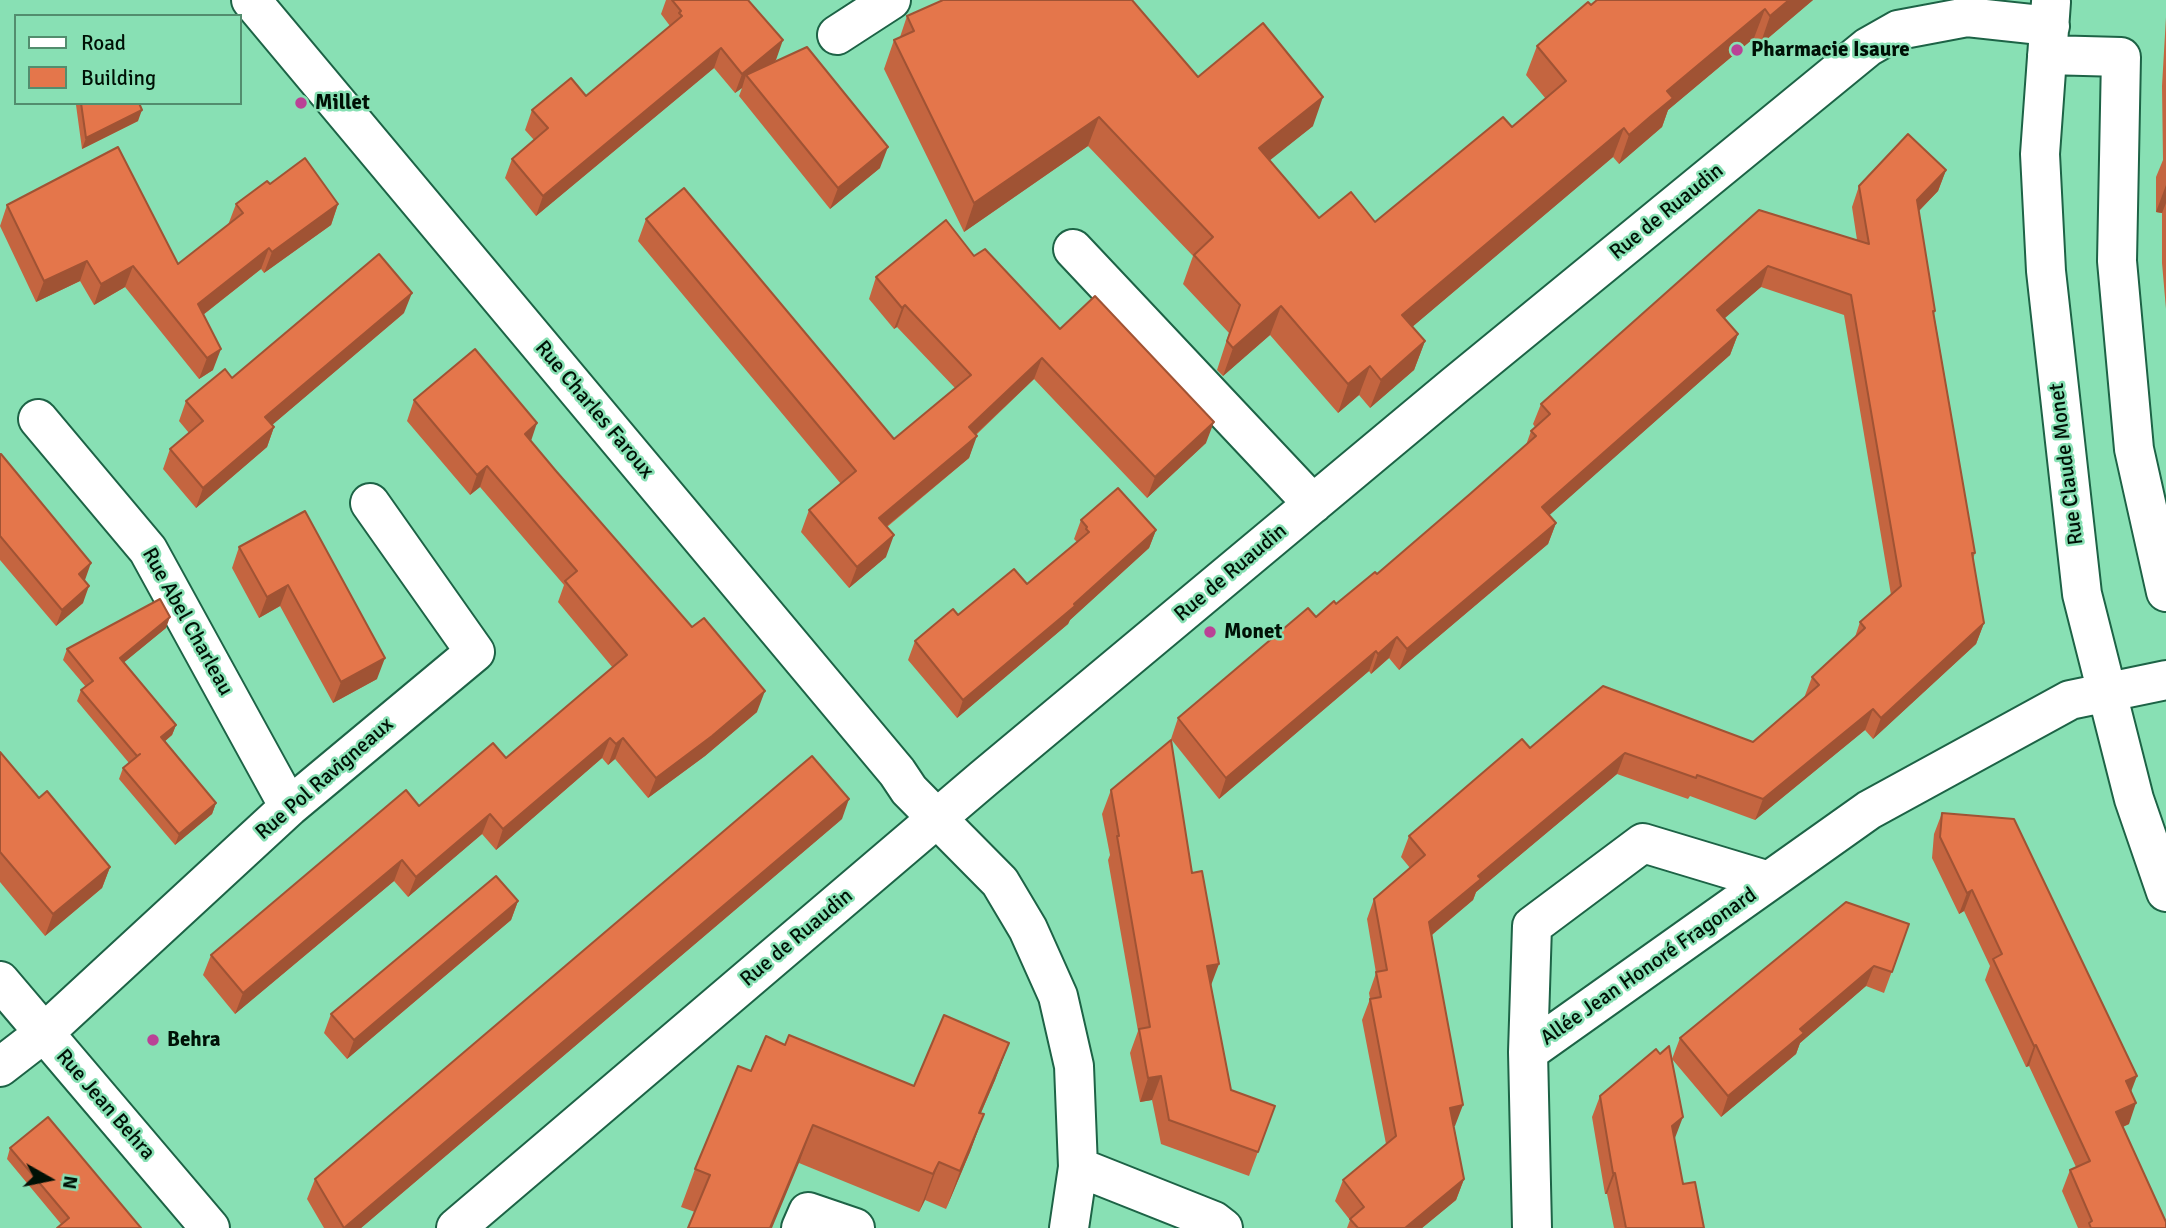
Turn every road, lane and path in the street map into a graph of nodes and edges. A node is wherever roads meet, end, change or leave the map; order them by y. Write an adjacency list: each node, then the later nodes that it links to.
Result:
1 (251, 0): 13 (street, Rue Charles Faroux)
2 (891, 0): 4 (street)
3 (2049, 27): 8 (street, Rue de Ruaudin); 9 (street, Rue de Ruaudin); 11 (street, Rue Claude Monet)
4 (837, 34)
5 (1073, 249): 8 (street)
6 (38, 419): 12 (street, Rue Abel Charleau)
7 (370, 503): 12 (street, Rue Pol Ravigneaux)
8 (1313, 504): 13 (street, Rue de Ruaudin)
9 (2166, 592)
10 (2166, 680): 11 (street, Allée Jean Honoré Fragonard)
11 (2106, 692): 14 (street, Allée Jean Honoré Fragonard); 15 (street, Rue Claude Monet)
12 (289, 807): 17 (street, Rue Pol Ravigneaux)
13 (937, 819): 20 (street, Rue Charles Faroux); 22 (street, Rue de Ruaudin)
14 (1769, 881): 18 (street, Allée Jean Honoré Fragonard); 18 (street, Allée Jean Honoré Fragonard)
15 (2166, 892)
16 (0, 981): 17 (street, Rue Jean Behra)
17 (44, 1032): 19 (street, Rue Pol Ravigneaux); 21 (street, Rue Jean Behra)
18 (1528, 1052): 27 (street, Allée Jean Honoré Fragonard)
19 (0, 1067)
20 (1078, 1167): 25 (street, Rue Charles Faroux); 26 (street)
21 (211, 1228)
22 (456, 1228)
23 (801, 1228): 24 (street)
24 (855, 1228)
25 (1069, 1228)
26 (1223, 1228)
27 (1532, 1228)

